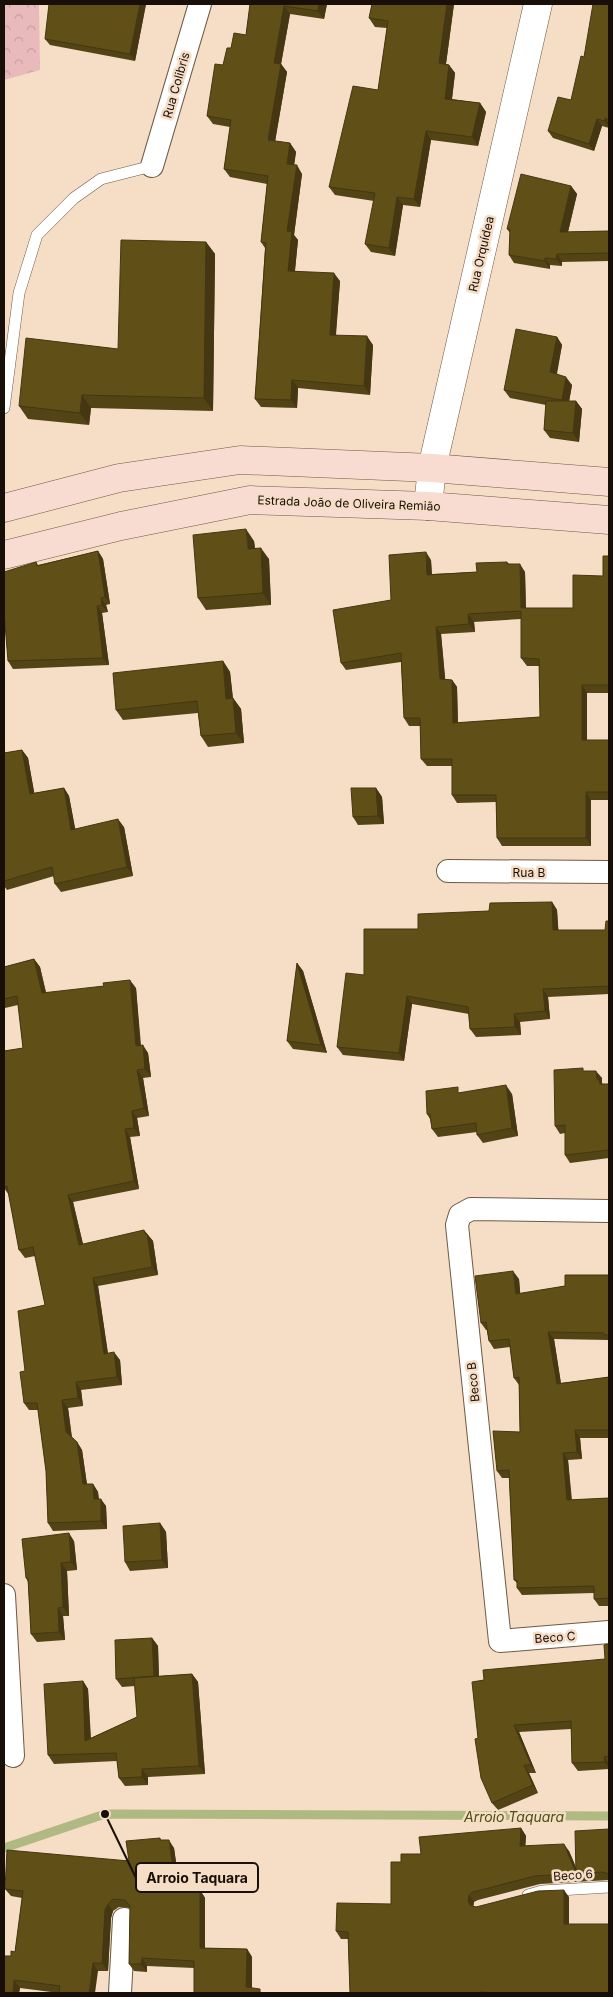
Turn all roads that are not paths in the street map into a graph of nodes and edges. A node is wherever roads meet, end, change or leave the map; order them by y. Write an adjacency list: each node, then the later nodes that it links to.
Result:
1 (200, 4): 3 (street, Rua Colibris)
2 (538, 4): 5 (street, Rua Orquídea)
3 (152, 166): 4 (lane)
4 (4, 408)
5 (432, 468): 6 (main road); 7 (street, Rua Orquídea); 8 (main road)
6 (609, 482)
7 (428, 506): 9 (main road, Estrada João de Oliveira Remião); 10 (main road, Estrada João de Oliveira Remião)
8 (4, 508)
9 (609, 520)
10 (4, 555)
11 (448, 871): 12 (street, Rua B)
12 (609, 872)
13 (609, 1211): 17 (street, Beco B)
14 (4, 1595): 15 (street)
15 (5, 1618): 18 (street)
16 (609, 1632): 17 (street, Beco C)
17 (500, 1641)
18 (12, 1756)
19 (609, 1887): 20 (lane, Beco 6)
20 (516, 1898)
21 (124, 1919): 22 (street)
22 (120, 1993)

